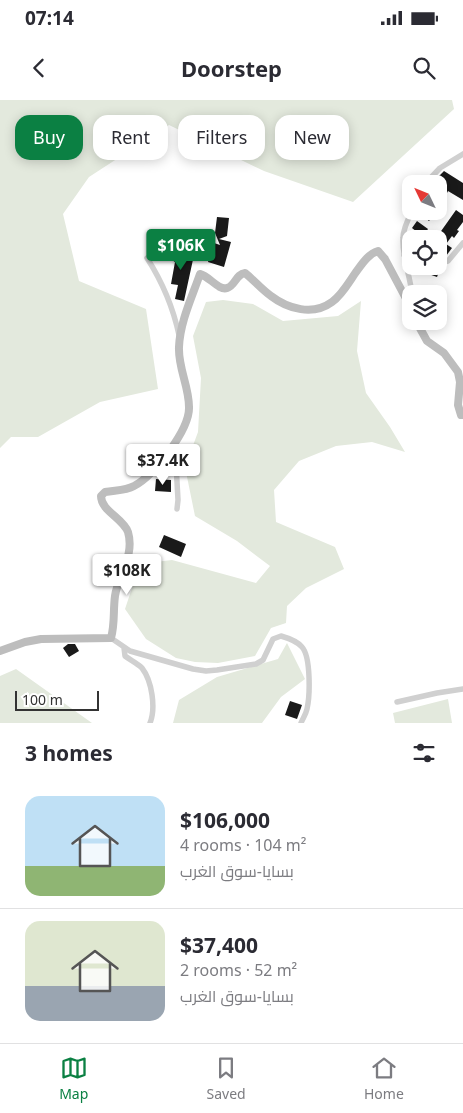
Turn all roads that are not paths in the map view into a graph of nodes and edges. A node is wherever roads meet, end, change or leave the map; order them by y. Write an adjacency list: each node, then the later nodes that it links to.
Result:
1 (463, 154): 2 (street)
2 (433, 175)
3 (463, 243): 5 (street)
4 (147, 258): 8 (street)
5 (447, 261)
6 (402, 291): 8 (street)
7 (421, 330): 9 (street)
8 (180, 337): 10 (street)
9 (462, 417)
10 (170, 449): 11 (street); 12 (street)
11 (177, 509)
12 (111, 638): 13 (street); 14 (street)
13 (124, 648): 17 (street); 18 (street)
14 (0, 651)
15 (463, 689): 16 (street)
16 (397, 702)
17 (150, 723)
18 (301, 723)

